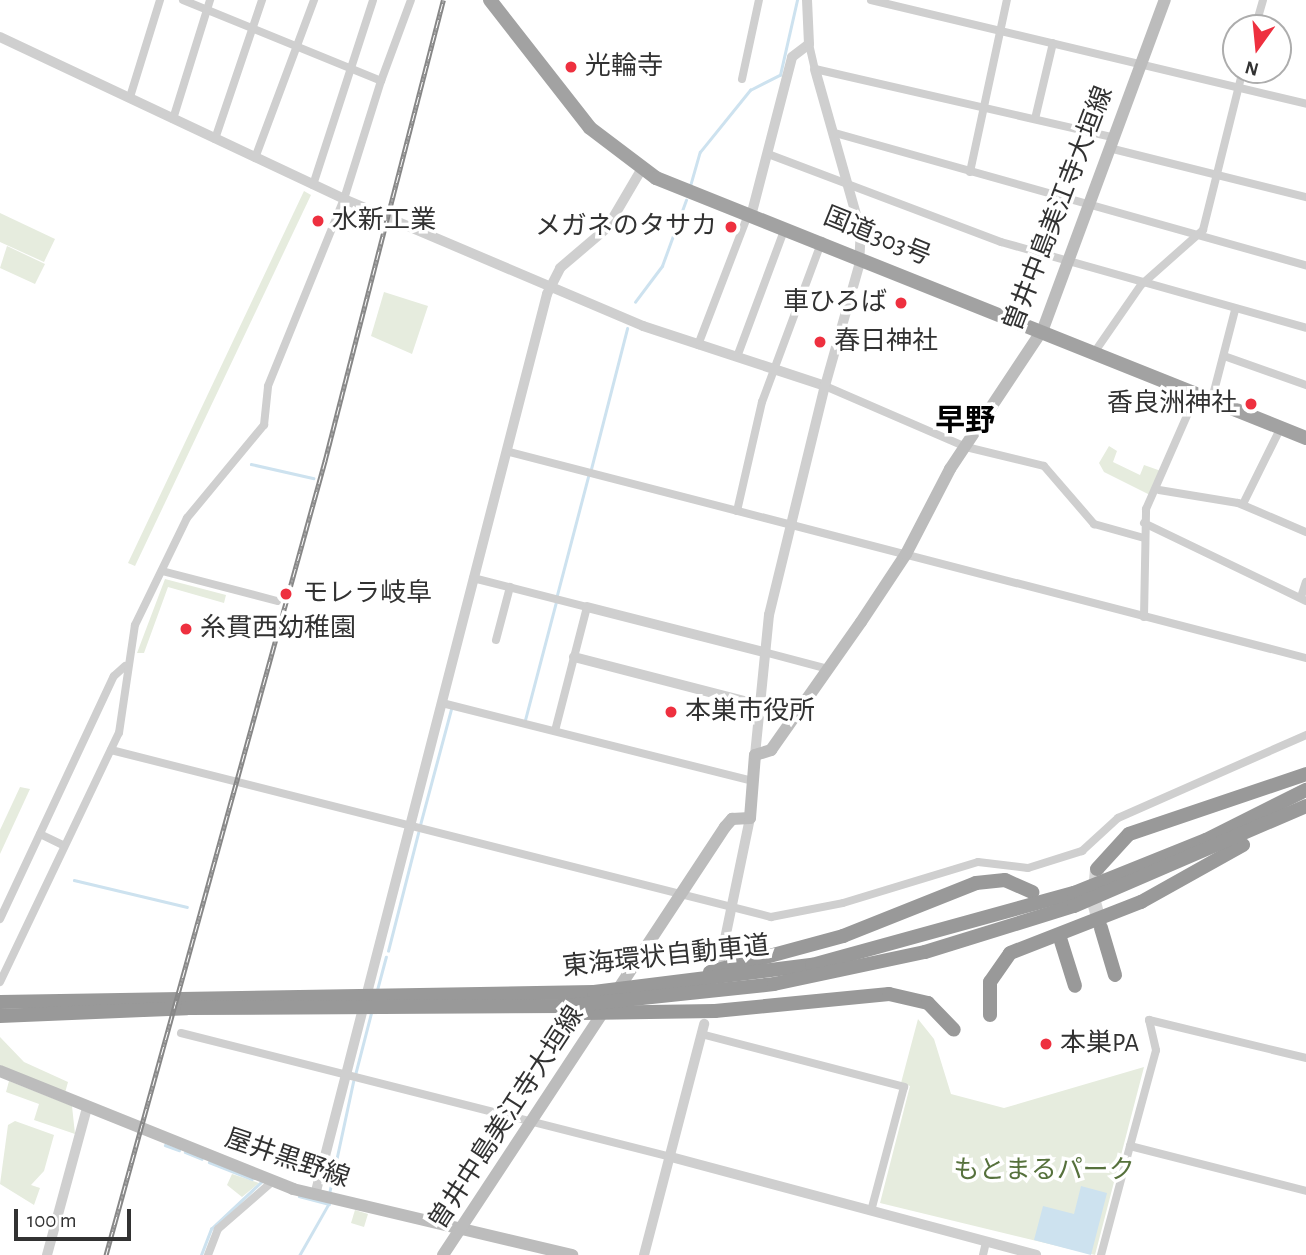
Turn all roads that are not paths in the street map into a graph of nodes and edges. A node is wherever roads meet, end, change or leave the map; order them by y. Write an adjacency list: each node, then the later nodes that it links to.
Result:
1 (160, 0): 27 (street)
2 (183, 0): 14 (street)
3 (210, 0): 14 (street)
4 (262, 0): 15 (street)
5 (314, 0): 20 (street)
6 (373, 0): 22 (street)
7 (411, 0): 25 (street)
8 (490, 0): 37 (highway, 国道303号)
9 (759, 0): 24 (street)
10 (807, 0): 19 (street)
11 (871, 0): 16 (street)
12 (1007, 0): 16 (street)
13 (1165, 0): 21 (main road, 曽井中島美江寺大垣線)
14 (206, 9): 15 (street); 30 (street)
15 (252, 27): 20 (street); 33 (street)
16 (1000, 30): 18 (street); 29 (street)
17 (0, 37): 27 (street)
18 (1053, 43): 21 (street); 31 (street)
19 (809, 44): 23 (street); 35 (street)
20 (297, 46): 22 (street); 36 (street)
21 (1140, 62): 26 (street); 34 (main road, 曽井中島美江寺大垣線)
22 (351, 69): 25 (street); 41 (street)
23 (815, 69): 29 (street); 32 (street)
24 (741, 79)
25 (382, 81): 43 (street)
26 (1238, 86): 28 (street); 39 (street)
27 (130, 97): 30 (street)
28 (1306, 104)
29 (984, 107): 31 (street); 38 (street)
30 (173, 119): 33 (street)
31 (1035, 119): 34 (street)
32 (835, 133): 38 (street); 40 (street)
33 (215, 139): 36 (street)
34 (1111, 142): 39 (street); 44 (main road, 曽井中島美江寺大垣線)
35 (768, 154): 40 (street); 45 (street)
36 (255, 158): 41 (street)
37 (642, 170): 45 (highway, 国道303号); 52 (street)
38 (970, 172): 44 (street)
39 (1216, 175): 42 (street); 47 (street)
40 (851, 184): 49 (street); 50 (street)
41 (313, 185): 43 (street)
42 (1306, 197)
43 (344, 199): 52 (street); 78 (street)
44 (1087, 206): 47 (street); 50 (main road, 曽井中島美江寺大垣線)
45 (749, 216): 46 (highway, 国道303号); 57 (street)
46 (785, 228): 48 (highway, 国道303号); 60 (street)
47 (1197, 235): 51 (street); 53 (street)
48 (822, 241): 49 (highway, 国道303号); 61 (street)
49 (861, 255): 56 (highway, 国道303号); 62 (street)
50 (1065, 262): 53 (street); 56 (main road, 曽井中島美江寺大垣線)
51 (1306, 265)
52 (551, 283): 57 (street); 69 (street)
53 (1141, 285): 54 (street); 58 (street)
54 (1236, 310): 55 (street); 59 (street)
55 (1306, 328)
56 (1042, 329): 58 (highway, 国道303号); 68 (main road, 曽井中島美江寺大垣線)
57 (698, 345): 60 (street)
58 (1096, 350): 64 (highway, 国道303号)
59 (1224, 356): 63 (street); 65 (street)
60 (737, 357): 61 (street)
61 (774, 369): 62 (street); 72 (street)
62 (825, 386): 68 (street); 74 (street)
63 (1306, 386)
64 (1197, 393): 65 (highway, 国道303号); 70 (street)
65 (1213, 398): 66 (highway, 国道303号)
66 (1281, 427): 67 (highway, 国道303号); 71 (street)
67 (1306, 438)
68 (966, 447): 76 (street); 77 (main road, 曽井中島美江寺大垣線)
69 (506, 451): 72 (street); 79 (street)
70 (1158, 490): 71 (street); 73 (street)
71 (1243, 505): 75 (street)
72 (737, 511): 74 (street)
73 (1144, 523): 76 (street); 82 (street)
74 (790, 524): 77 (street); 87 (street)
75 (1306, 531)
76 (1144, 538): 85 (street)
77 (906, 554): 85 (street); 91 (main road, 曽井中島美江寺大垣線)
78 (162, 571): 83 (street); 90 (street)
79 (473, 578): 81 (street); 92 (street)
80 (1306, 582): 82 (street)
81 (510, 587): 84 (street); 86 (street)
82 (1303, 599)
83 (277, 601)
84 (587, 607): 87 (street); 88 (street)
85 (1144, 617): 89 (street)
86 (496, 640)
87 (764, 652): 91 (street); 93 (street)
88 (574, 657): 93 (street); 94 (street)
89 (1306, 658)
90 (125, 666): 96 (street); 105 (street)
91 (828, 669): 97 (main road, 曽井中島美江寺大垣線)
92 (442, 703): 94 (street); 104 (street)
93 (759, 705): 97 (street)
94 (555, 731): 99 (street)
95 (1306, 735): 110 (street)
96 (111, 750): 104 (street); 106 (street)
97 (755, 755): 99 (main road)
98 (1306, 774): 107 (highway)
99 (753, 782): 102 (main road)
100 (1306, 790): 118 (highway, 東海環状自動車道)
101 (1306, 806): 103 (highway, 東海環状自動車道)
102 (750, 818): 109 (main road, 曽井中島美江寺大垣線); 110 (street)
103 (1273, 824): 120 (highway, 東海環状自動車道); 121 (highway)
104 (410, 825): 109 (street); 128 (street)
105 (40, 834): 106 (street); 111 (street)
106 (63, 845): 116 (street)
107 (1097, 869)
108 (1032, 892): 118 (highway)
109 (680, 896): 110 (street); 130 (main road, 曽井中島美江寺大垣線)
110 (733, 909): 114 (street)
111 (0, 919)
112 (1101, 928): 115 (highway)
113 (1060, 937): 117 (highway)
114 (720, 958)
115 (1115, 975)
116 (0, 982)
117 (1075, 986)
118 (641, 988): 119 (highway, 東海環状自動車道)
119 (0, 1002)
120 (628, 1007): 122 (highway); 124 (highway)
121 (990, 1015)
122 (0, 1016)
123 (702, 1029): 132 (street); 136 (street)
124 (954, 1030)
125 (181, 1032): 128 (street)
126 (1306, 1058): 131 (street)
127 (0, 1071): 129 (main road, 屋井黒野線)
128 (345, 1076): 130 (street); 135 (street)
129 (87, 1108): 133 (main road, 屋井黒野線); 139 (street)
130 (530, 1120): 132 (street); 137 (main road, 曽井中島美江寺大垣線)
131 (1130, 1146): 134 (street); 146 (street)
132 (671, 1157): 136 (street); 143 (street)
133 (273, 1181): 135 (main road, 屋井黒野線); 140 (street)
134 (1306, 1191)
135 (315, 1195): 137 (main road, 屋井黒野線)
136 (871, 1210): 138 (street)
137 (459, 1231): 141 (main road, 曽井中島美江寺大垣線); 142 (main road, 屋井黒野線)
138 (986, 1242): 144 (street); 145 (street)
139 (47, 1255)
140 (208, 1255)
141 (443, 1255)
142 (572, 1255)
143 (644, 1255)
144 (983, 1255)
145 (1036, 1255)
146 (1101, 1255)

